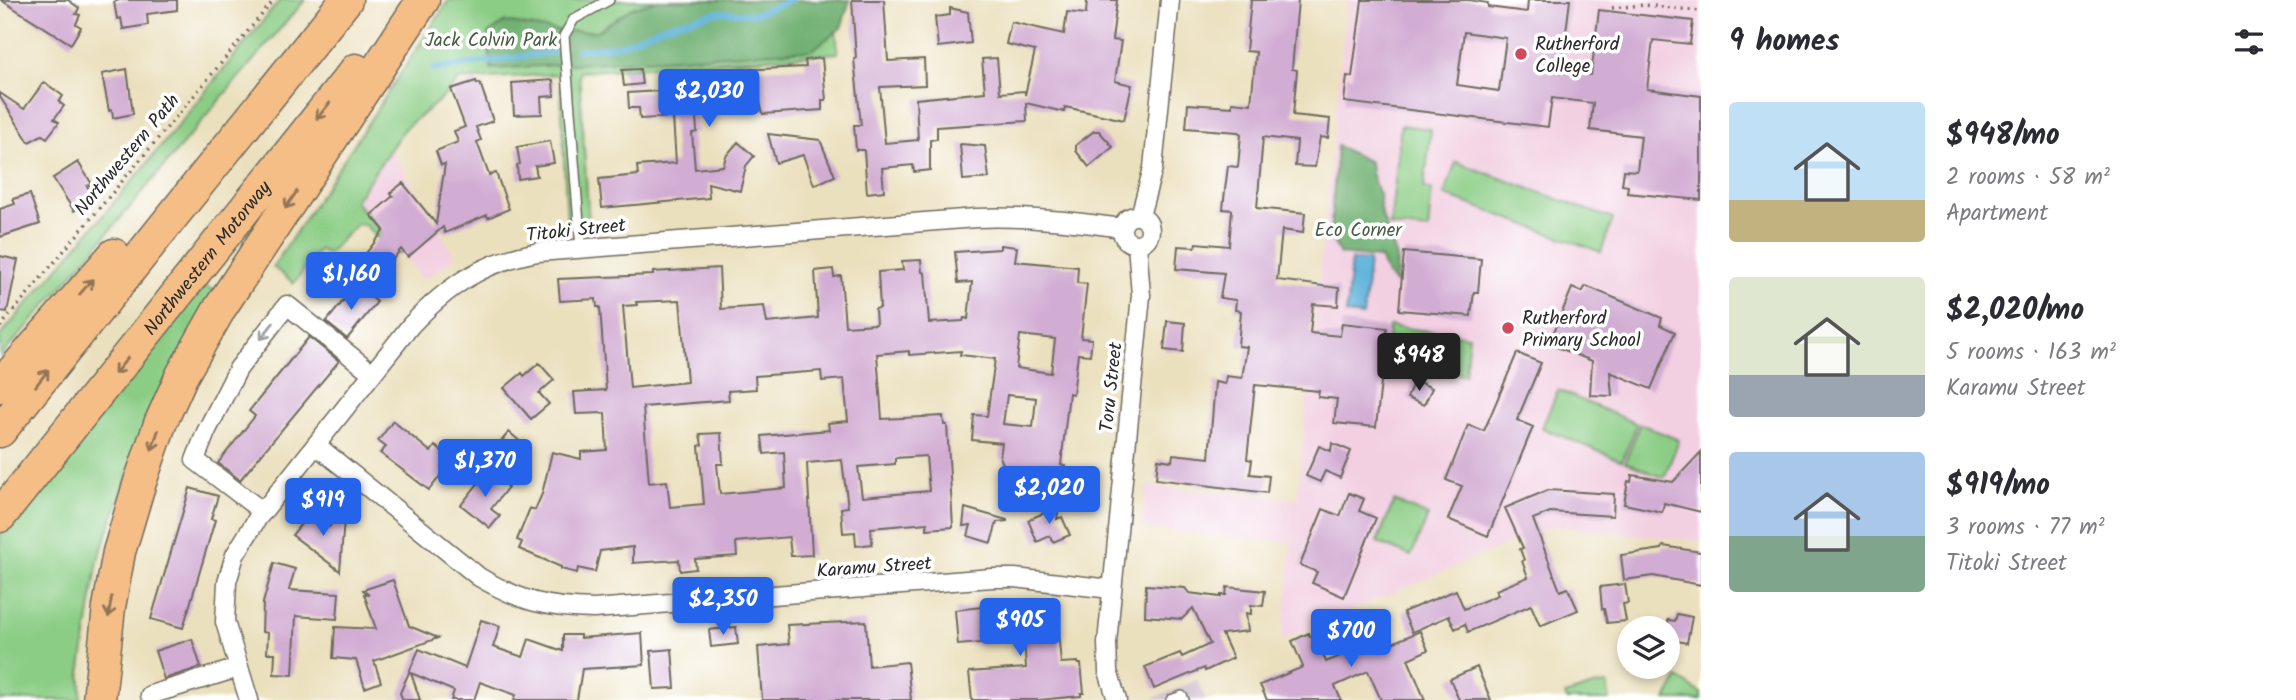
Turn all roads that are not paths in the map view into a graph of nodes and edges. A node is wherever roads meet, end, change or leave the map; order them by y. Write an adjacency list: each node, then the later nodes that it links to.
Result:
1 (343, 0): 11 (highway, one-way to 1); 12 (highway, one-way to 1)
2 (411, 0): 15 (highway, Northwestern Motorway, one-way to 15)
3 (423, 0): 17 (highway, one-way to 17)
4 (609, 0): 9 (lane)
5 (1170, 0): 6 (street)
6 (1140, 216): 7 (street); 8 (street)
7 (1122, 228): 8 (street); 9 (street, Titoki Street)
8 (1137, 244): 16 (street, Toru Street)
9 (581, 248): 10 (street, Titoki Street)
10 (372, 373): 13 (street, Titoki Street); 14 (street, one-way to 14)
11 (0, 386)
12 (0, 431)
13 (316, 445): 14 (street, Titoki Street); 16 (street, Karamu Street)
14 (263, 512): 18 (street, Titoki Street)
15 (0, 516)
16 (1111, 589): 23 (street, Toru Street)
17 (103, 662): 20 (highway); 21 (highway)
18 (238, 668): 19 (street); 22 (street, Titoki Street)
19 (150, 695)
20 (99, 700)
21 (109, 700)
22 (248, 700)
23 (1117, 700)
24 (1171, 700): 25 (lane)
25 (1184, 700)

